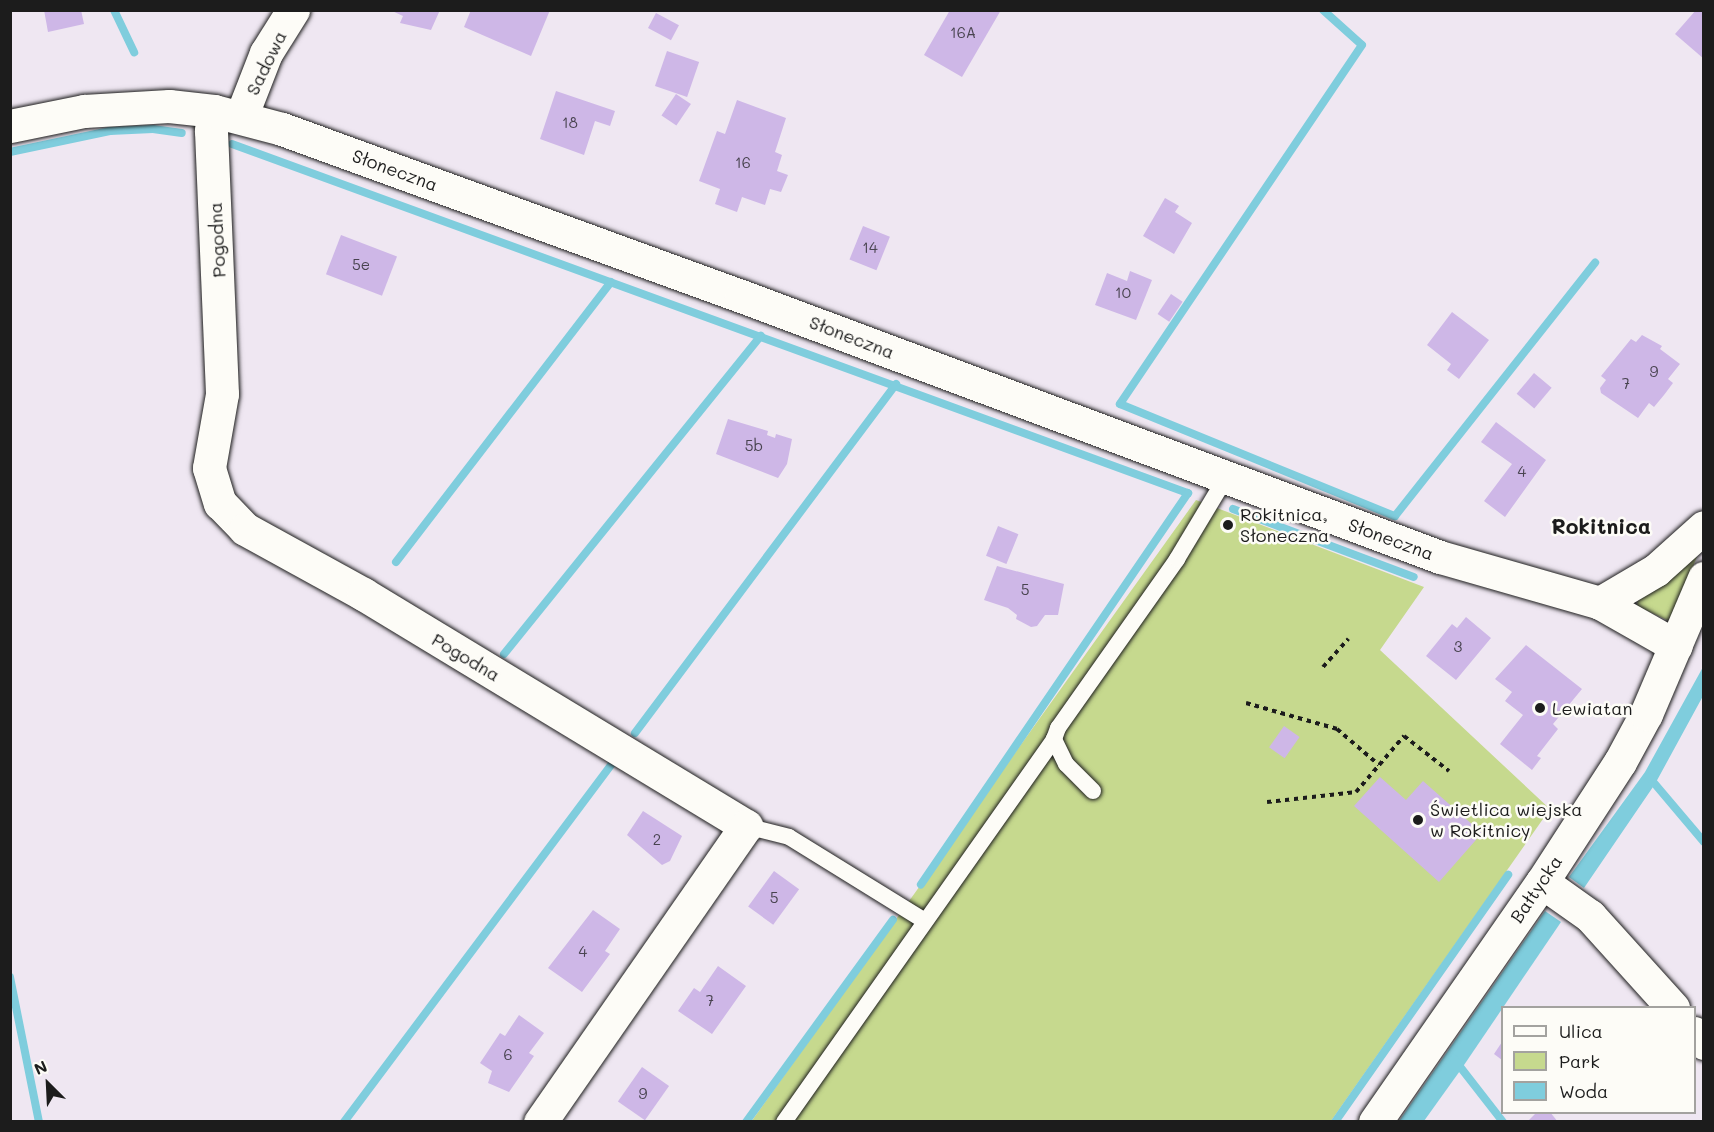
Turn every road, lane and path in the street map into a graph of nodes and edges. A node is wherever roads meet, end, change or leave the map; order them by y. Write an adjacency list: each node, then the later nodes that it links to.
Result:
1 (293, 10): 2 (street, Sadowa)
2 (227, 114): 3 (street, Słoneczna); 4 (street, Słoneczna); 17 (street, Pogodna)
3 (10, 126)
4 (1225, 478): 7 (street, Słoneczna); 12 (lane)
5 (1704, 527): 7 (street)
6 (1704, 578): 9 (street, Bałtycka)
7 (1599, 603): 9 (street, Słoneczna)
8 (1348, 639): 10 (path)
9 (1677, 646): 18 (street, Bałtycka)
10 (1323, 667)
11 (1246, 703): 13 (path)
12 (1054, 739): 15 (lane); 19 (lane)
13 (1379, 765): 14 (path); 16 (path)
14 (1449, 771)
15 (1093, 791)
16 (1267, 802)
17 (746, 826): 19 (lane); 21 (street)
18 (1542, 882): 20 (street); 23 (street, Bałtycka)
19 (925, 921): 22 (lane)
20 (1671, 1006)
21 (540, 1122)
22 (783, 1122)
23 (1374, 1122)

